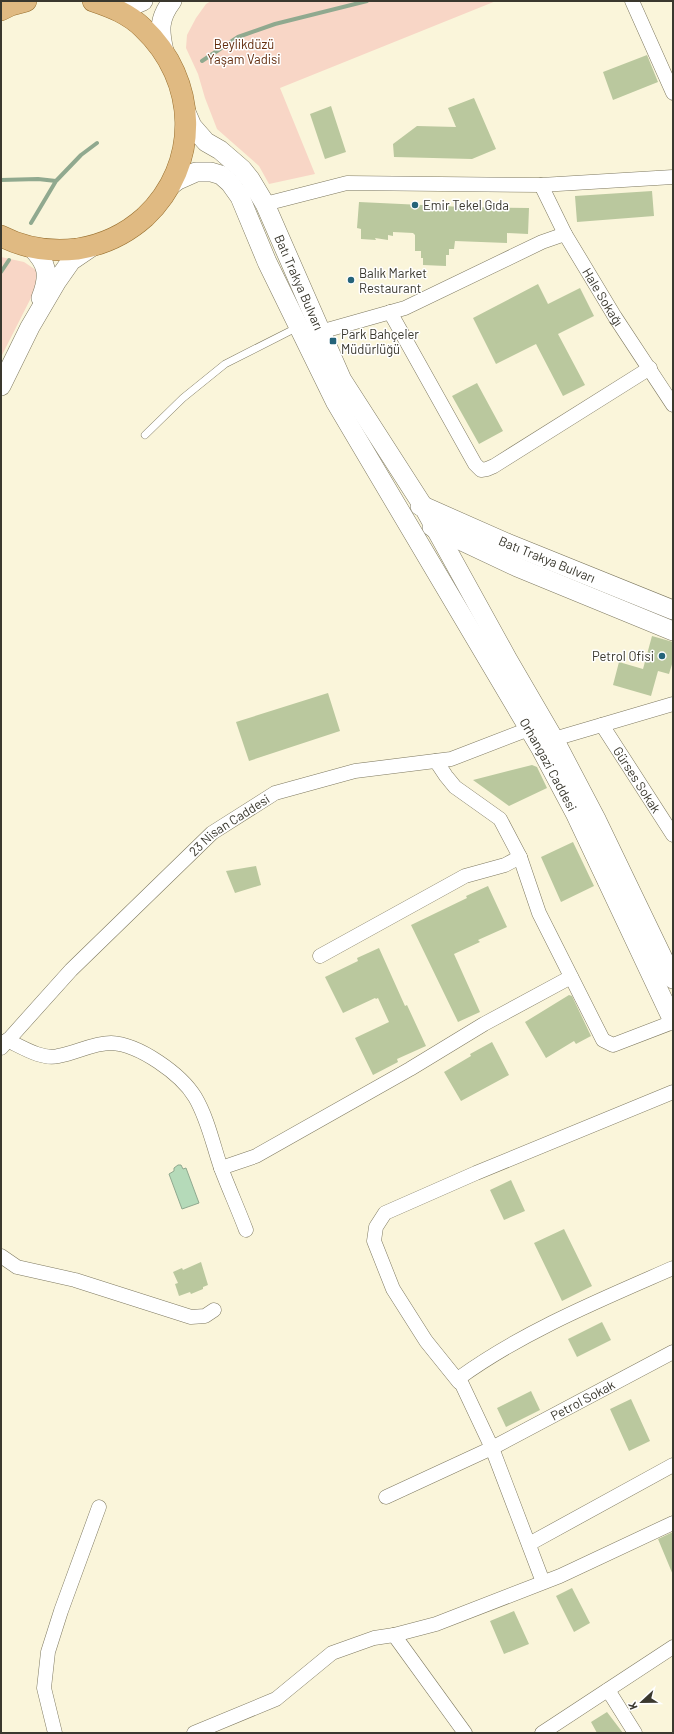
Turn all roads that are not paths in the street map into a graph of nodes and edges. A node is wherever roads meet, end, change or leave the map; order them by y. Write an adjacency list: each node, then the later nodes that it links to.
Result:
1 (143, 1): 4 (main road)
2 (172, 1): 5 (main road)
3 (632, 1): 6 (street)
4 (102, 4): 5 (main road)
5 (164, 51): 7 (main road)
6 (673, 93)
7 (186, 112): 10 (main road); 11 (main road, Batı Trakya Bulvarı)
8 (673, 177): 9 (street)
9 (540, 185): 11 (street); 12 (street, Hale Sokağı)
10 (170, 186): 14 (main road); 18 (main road, Batı Trakya Bulvarı)
11 (265, 204): 19 (main road, Batı Trakya Bulvarı)
12 (565, 234): 16 (street); 20 (street, Hale Sokağı)
13 (1, 236): 15 (main road)
14 (93, 246): 15 (main road); 17 (main road)
15 (31, 247): 17 (main road)
16 (390, 312): 19 (street); 20 (street)
17 (30, 327): 21 (main road)
18 (298, 327): 23 (lane); 25 (main road, Batı Trakya Bulvarı)
19 (320, 332): 24 (main road, Batı Trakya Bulvarı)
20 (650, 368): 22 (street, Hale Sokağı)
21 (1, 386)
22 (673, 405)
23 (145, 435)
24 (423, 506): 25 (main road); 26 (main road, Batı Trakya Bulvarı); 29 (main road, Batı Trakya Bulvarı)
25 (405, 518): 26 (main road, Batı Trakya Bulvarı); 33 (main road, Orhangazi Caddesi)
26 (436, 528): 27 (main road, Batı Trakya Bulvarı); 28 (main road, Orhangazi Caddesi)
27 (496, 557): 28 (main road); 30 (main road, Batı Trakya Bulvarı)
28 (465, 582): 34 (main road, Orhangazi Caddesi)
29 (673, 610)
30 (673, 631)
31 (673, 704): 32 (street)
32 (602, 725): 34 (street); 36 (street, Gürses Sokak)
33 (529, 729): 35 (street, 23 Nisan Caddesi); 41 (main road, Orhangazi Caddesi)
34 (554, 739): 40 (main road, Orhangazi Caddesi)
35 (436, 761): 37 (street); 42 (street, 23 Nisan Caddesi)
36 (673, 835)
37 (520, 857): 38 (street); 39 (street)
38 (320, 956)
39 (571, 977): 41 (street); 44 (street)
40 (673, 979)
41 (673, 1022)
42 (4, 1044): 44 (street)
43 (673, 1092): 50 (street)
44 (221, 1168): 45 (street)
45 (246, 1230)
46 (1, 1256): 48 (street)
47 (673, 1268): 50 (street)
48 (214, 1310)
49 (673, 1352): 51 (street, Petrol Sokak)
50 (459, 1382): 51 (street)
51 (492, 1448): 53 (street, Petrol Sokak); 56 (street)
52 (673, 1465): 56 (street)
53 (386, 1497)
54 (99, 1508): 61 (street)
55 (673, 1523): 57 (street)
56 (529, 1544): 57 (street)
57 (544, 1582): 58 (street)
58 (394, 1635): 62 (street); 63 (street)
59 (673, 1647): 60 (street)
60 (608, 1690): 64 (street); 65 (street)
61 (55, 1733)
62 (194, 1733)
63 (465, 1733)
64 (542, 1733)
65 (635, 1733)

